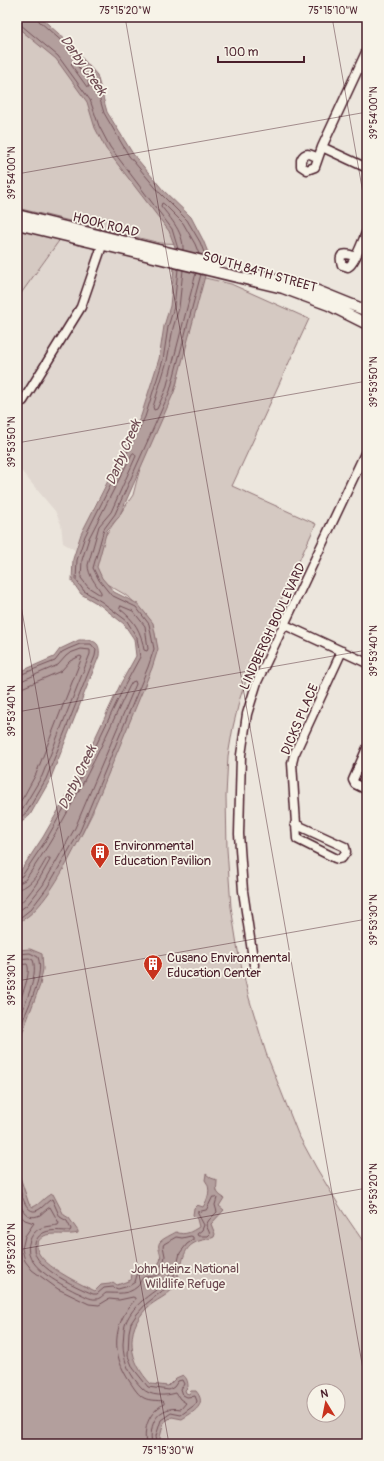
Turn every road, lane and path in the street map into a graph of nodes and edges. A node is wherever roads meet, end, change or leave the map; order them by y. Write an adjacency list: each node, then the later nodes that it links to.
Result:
1 (367, 50): 2 (street)
2 (322, 147): 3 (street); 4 (street)
3 (318, 158)
4 (367, 168)
5 (17, 215): 8 (main road, HOOK ROAD)
6 (17, 224): 8 (main road, HOOK ROAD)
7 (367, 231): 9 (street)
8 (104, 240): 10 (main road, HOOK ROAD); 14 (street)
9 (355, 257)
10 (190, 261): 11 (main road, SOUTH 84TH STREET)
11 (221, 269): 12 (main road, SOUTH 84TH STREET); 13 (main road, SOUTH 84TH STREET)
12 (367, 311)
13 (367, 324)
14 (23, 400)
15 (367, 449): 16 (street, LINDBERGH BOULEVARD)
16 (285, 625): 17 (street); 24 (street, LINDBERGH BOULEVARD)
17 (342, 651): 18 (street); 23 (street, DICKS PLACE)
18 (367, 662)
19 (367, 748): 20 (street)
20 (358, 767): 21 (street); 22 (street)
21 (367, 771)
22 (367, 790)
23 (295, 824): 23 (street, DICKS PLACE)
24 (254, 965)

